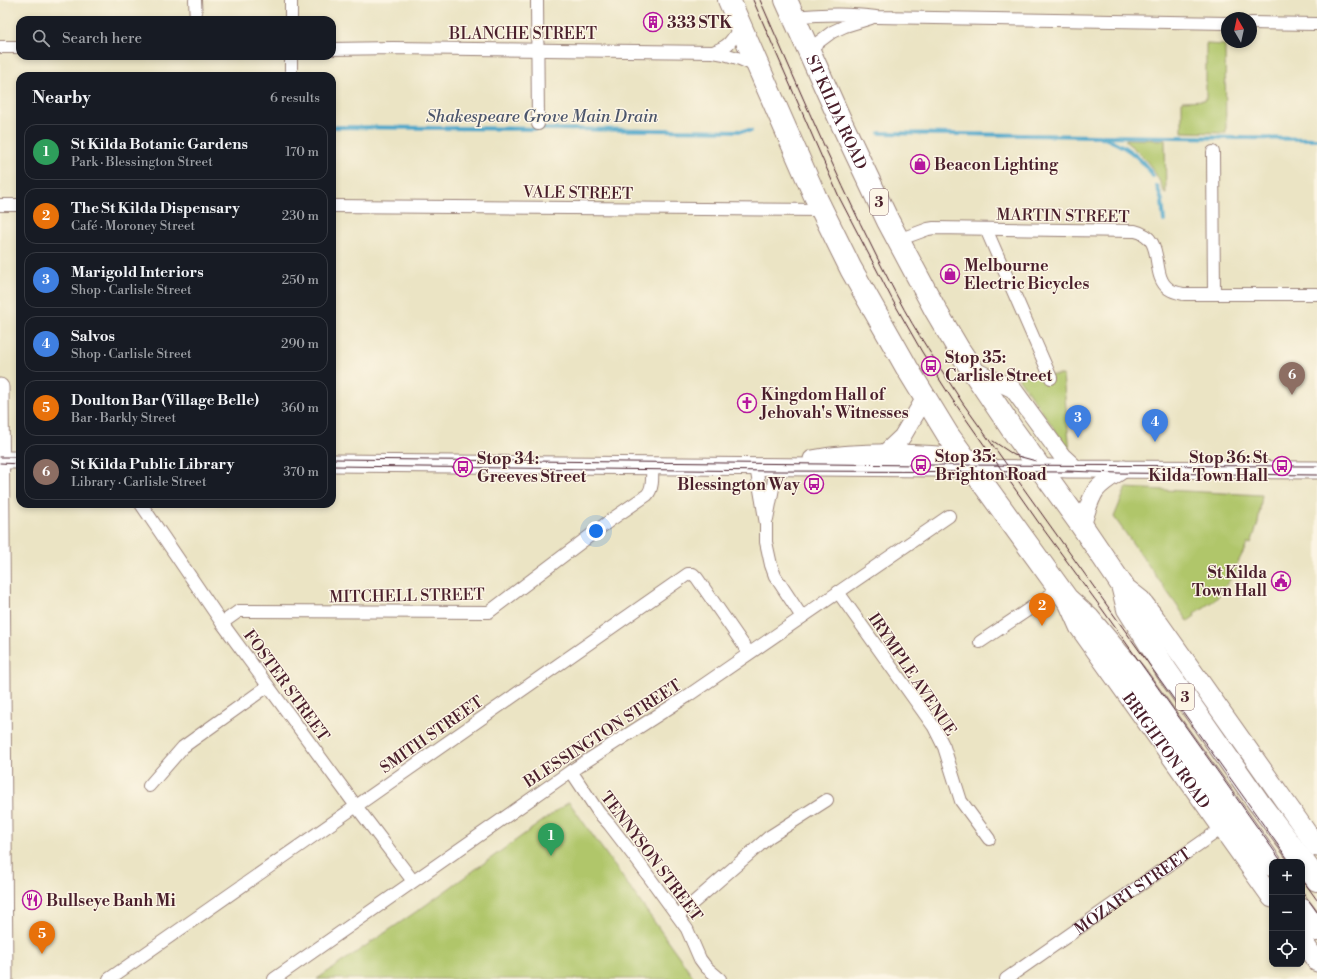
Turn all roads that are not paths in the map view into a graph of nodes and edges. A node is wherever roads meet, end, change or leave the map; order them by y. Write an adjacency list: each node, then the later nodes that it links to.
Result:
1 (195, 0): 6 (street)
2 (291, 0): 7 (street)
3 (537, 0): 17 (street)
4 (729, 0): 12 (highway, 3)
5 (790, 8): 8 (street); 16 (highway, ST KILDA ROAD / 3)
6 (196, 16)
7 (292, 16)
8 (876, 17): 9 (street); 16 (street)
9 (1221, 23)
10 (1257, 24): 11 (street)
11 (1317, 24)
12 (741, 26): 18 (street, BLANCHE STREET); 20 (highway, 3)
13 (16, 46): 14 (street)
14 (0, 47)
15 (336, 49): 17 (street, BLANCHE STREET)
16 (808, 50): 29 (highway, ST KILDA ROAD / 3)
17 (538, 51): 18 (street, BLANCHE STREET); 22 (street)
18 (713, 52): 20 (street, BLANCHE STREET)
19 (291, 60): 21 (street)
20 (759, 68): 27 (highway, 3)
21 (291, 72)
22 (538, 124)
23 (1213, 152): 30 (street)
24 (0, 205): 25 (street)
25 (16, 205)
26 (336, 206): 27 (street, VALE STREET)
27 (823, 210): 35 (highway, 3)
28 (986, 229): 29 (street, MARTIN STREET); 30 (street, MARTIN STREET); 33 (street)
29 (898, 240): 32 (highway, ST KILDA ROAD / 3)
30 (1214, 294): 31 (street)
31 (1317, 294)
32 (971, 369): 44 (highway, ST KILDA ROAD / 3); 45 (main road)
33 (1051, 378)
34 (0, 387): 37 (main road)
35 (925, 398): 36 (main road); 40 (highway, 3)
36 (884, 454): 40 (main road); 43 (main road)
37 (0, 460): 38 (main road); 52 (main road)
38 (16, 460)
39 (336, 463): 41 (main road)
40 (968, 463): 43 (main road); 44 (main road); 54 (highway, BRIGHTON ROAD / 3)
41 (652, 465): 42 (main road); 56 (street, MITCHELL STREET)
42 (756, 467): 43 (main road); 50 (street)
43 (775, 467): 50 (street)
44 (1042, 468): 45 (main road); 51 (highway, 3)
45 (1075, 468): 46 (main road)
46 (1124, 469): 47 (main road); 51 (main road)
47 (1317, 470)
48 (144, 508): 56 (street, FOSTER STREET)
49 (949, 516): 53 (street, BLESSINGTON STREET)
50 (766, 524): 55 (street)
51 (1082, 526): 60 (highway, 3)
52 (1, 529): 80 (main road)
53 (838, 592): 55 (street, BLESSINGTON STREET); 69 (street, IRYMPLE AVENUE)
54 (1063, 594): 57 (street); 59 (highway, BRIGHTON ROAD / 3); 62 (main road, BRIGHTON ROAD)
55 (802, 617): 58 (street, BLESSINGTON STREET)
56 (222, 623): 61 (street, FOSTER STREET)
57 (980, 642)
58 (749, 653): 63 (street, BLESSINGTON STREET); 67 (street, SMITH STREET)
59 (1124, 660): 62 (main road); 68 (highway, BRIGHTON ROAD / 3)
60 (1174, 663): 66 (highway, 3); 70 (main road)
61 (268, 686): 64 (street); 67 (street, FOSTER STREET)
62 (1129, 698): 68 (main road, BRIGHTON ROAD)
63 (571, 771): 73 (street, BLESSINGTON STREET); 76 (street, TENNYSON STREET)
64 (150, 786)
65 (827, 800): 76 (street)
66 (1259, 803): 68 (highway, MOZART STREET); 72 (highway, 3)
67 (356, 806): 73 (street, FOSTER STREET); 81 (street, SMITH STREET)
68 (1230, 822): 71 (highway, BRIGHTON ROAD / 3); 74 (main road, BRIGHTON ROAD); 84 (street, MOZART STREET)
69 (989, 839)
70 (1317, 847)
71 (1269, 861)
72 (1317, 880)
73 (413, 881): 82 (street, BLESSINGTON STREET)
74 (1270, 895)
75 (1305, 914): 77 (highway)
76 (678, 916): 83 (street, TENNYSON STREET)
77 (1317, 930)
78 (1305, 944): 79 (main road)
79 (1317, 962)
80 (4, 979)
81 (109, 979)
82 (274, 979)
83 (720, 979)
84 (1006, 979)

